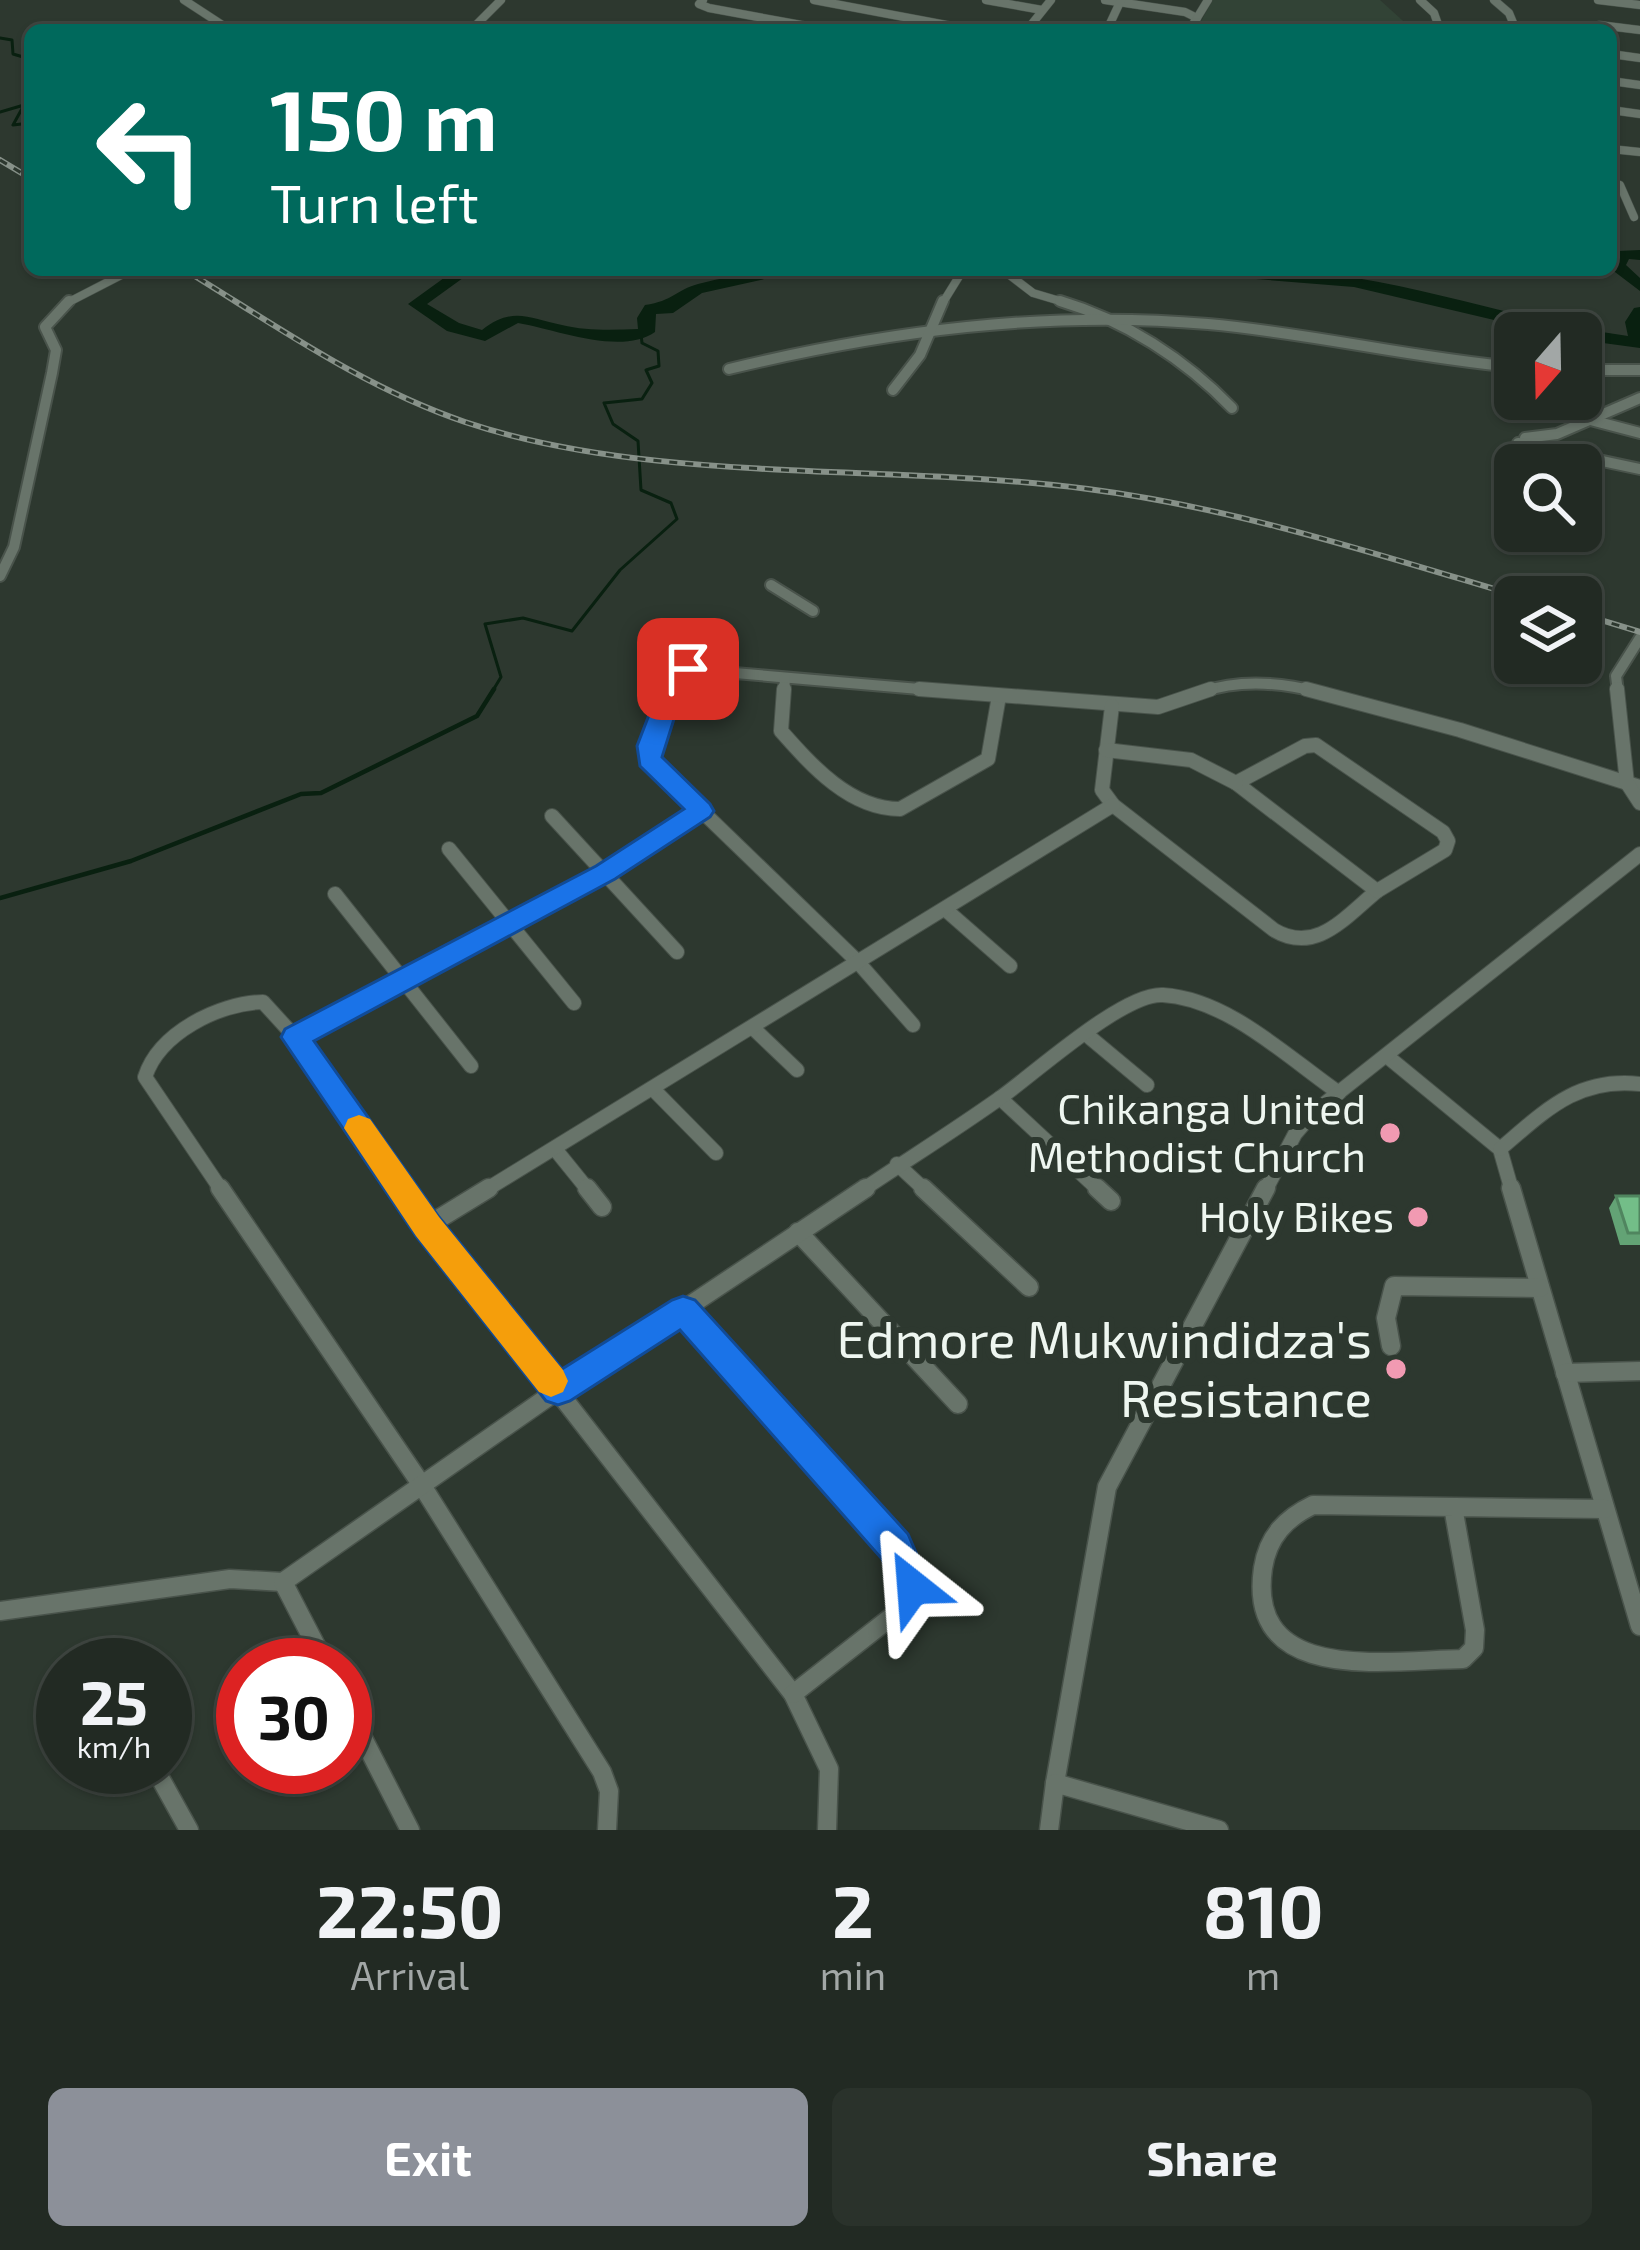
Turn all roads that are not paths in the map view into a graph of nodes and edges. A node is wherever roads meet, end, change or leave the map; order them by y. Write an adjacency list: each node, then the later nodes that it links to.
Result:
1 (184, 0): 18 (street)
2 (500, 0): 19 (street)
3 (703, 0): 17 (street)
4 (814, 0): 13 (street)
5 (986, 0): 15 (street)
6 (1051, 0): 15 (street)
7 (1106, 0): 12 (street)
8 (1208, 0): 16 (street)
9 (1420, 0): 25 (street)
10 (1494, 0): 26 (street)
11 (1597, 0): 14 (street)
12 (1121, 1): 16 (street)
13 (852, 3): 22 (street)
14 (1640, 5)
15 (1042, 10): 23 (street)
16 (1197, 18): 24 (street)
17 (775, 19): 20 (street); 21 (street)
18 (221, 24)
19 (478, 24)
20 (771, 24)
21 (800, 24)
22 (946, 24)
23 (1032, 24)
24 (1193, 24)
25 (1438, 24)
26 (1513, 24)
27 (1617, 184): 28 (street)
28 (1634, 217)
29 (116, 276): 45 (street)
30 (960, 276): 33 (street)
31 (1011, 276): 32 (street)
32 (1112, 319): 33 (street); 34 (street); 40 (street)
33 (932, 329): 35 (street); 38 (street)
34 (1494, 365)
35 (729, 369)
36 (1602, 370): 37 (street)
37 (1640, 370)
38 (893, 391)
39 (1640, 398): 42 (street)
40 (1232, 408)
41 (1581, 420): 42 (street)
42 (1588, 422): 43 (street); 44 (street)
43 (1640, 434)
44 (1640, 469)
45 (0, 576)
46 (771, 586): 47 (street)
47 (813, 611)
48 (1640, 638): 54 (street)
49 (785, 678): 50 (street); 50 (street); 57 (street)
50 (999, 696): 51 (street)
51 (1112, 706): 52 (street); 54 (street)
52 (1106, 750): 53 (street); 56 (street)
53 (1236, 783): 62 (street); 62 (street)
54 (1633, 785): 55 (street)
55 (1640, 803)
56 (1114, 805): 62 (street); 64 (street)
57 (701, 811): 61 (street); 67 (street)
58 (552, 816): 61 (street)
59 (449, 849): 65 (street)
60 (1640, 854): 75 (street)
61 (605, 872): 65 (street); 66 (street)
62 (1377, 891)
63 (335, 894): 69 (street)
64 (946, 910): 67 (street); 68 (street)
65 (512, 924): 69 (street); 70 (street)
66 (676, 952)
67 (857, 961): 71 (street); 72 (street)
68 (1010, 966)
69 (404, 980): 74 (street); 76 (street)
70 (574, 1004)
71 (913, 1025)
72 (753, 1028): 77 (street); 80 (street)
73 (1087, 1034): 78 (street); 81 (street); 82 (street)
74 (296, 1037): 89 (street); 99 (street)
75 (1388, 1058): 81 (street); 84 (street)
76 (471, 1066)
77 (797, 1070)
78 (1147, 1084)
79 (1640, 1084): 84 (street)
80 (653, 1089): 83 (street); 85 (street)
81 (1339, 1093): 108 (street)
82 (1000, 1098): 86 (street); 87 (street)
83 (554, 1149): 88 (street); 89 (street)
84 (1500, 1149): 92 (street)
85 (716, 1153)
86 (897, 1163): 90 (street); 91 (street)
87 (1111, 1201)
88 (602, 1207)
89 (428, 1226): 97 (street)
90 (798, 1232): 93 (street); 98 (street)
91 (1029, 1287)
92 (1540, 1288): 94 (street); 96 (street)
93 (683, 1310): 97 (street); 106 (street)
94 (1391, 1346)
95 (1640, 1371): 96 (street)
96 (1565, 1373): 101 (street)
97 (558, 1390): 99 (street); 106 (street)
98 (958, 1404)
99 (421, 1484): 102 (street); 112 (street)
100 (1453, 1507): 100 (street); 101 (street)
101 (1605, 1509): 104 (street)
102 (283, 1582): 103 (street); 105 (street)
103 (0, 1611)
104 (1640, 1627)
105 (312, 1638)
106 (793, 1694): 113 (street)
107 (372, 1756): 111 (street)
108 (1055, 1783): 114 (street); 115 (street)
109 (169, 1794): 110 (street)
110 (189, 1830)
111 (410, 1830)
112 (607, 1830)
113 (827, 1830)
114 (1049, 1830)
115 (1219, 1830)

